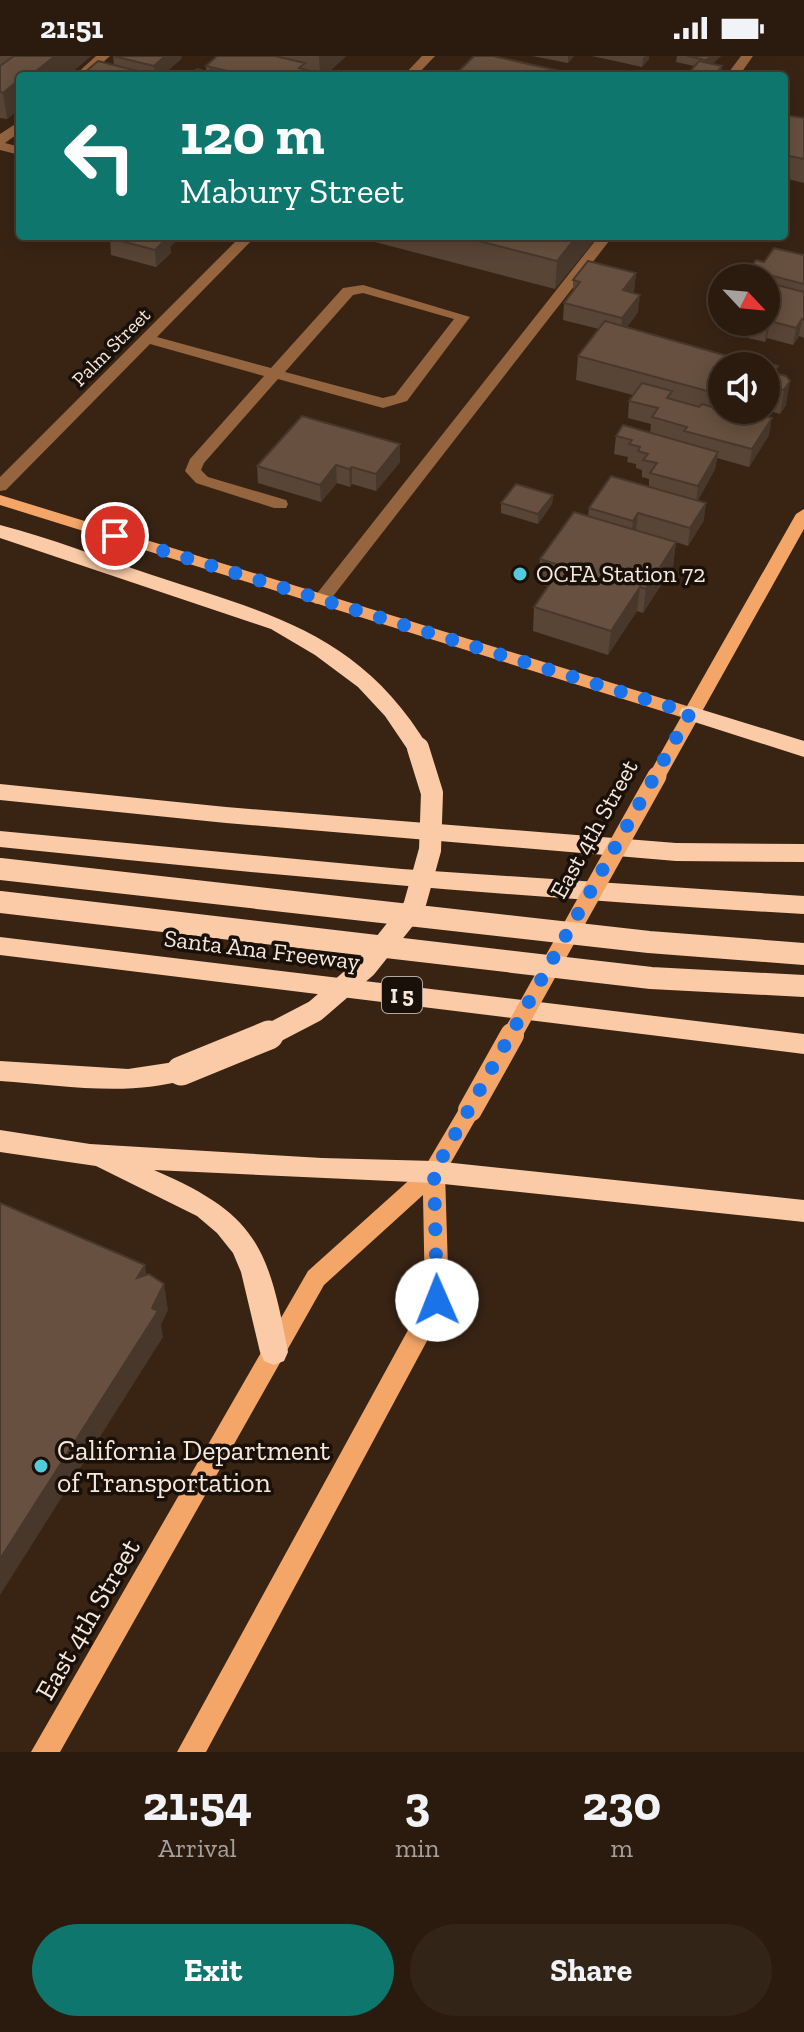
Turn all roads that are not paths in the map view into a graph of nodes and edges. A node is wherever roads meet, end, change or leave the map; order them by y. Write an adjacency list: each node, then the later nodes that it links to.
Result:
1 (104, 56): 3 (street)
2 (429, 56): 4 (street)
3 (85, 72)
4 (413, 72)
5 (16, 129): 6 (street)
6 (0, 144)
7 (245, 240): 9 (street, Palm Street)
8 (603, 240): 16 (street)
9 (147, 339): 10 (street); 11 (street, Palm Street)
10 (275, 372): 10 (street); 13 (street)
11 (0, 486)
12 (0, 500): 16 (main road)
13 (280, 504)
14 (804, 514): 17 (main road, East 4th Street)
15 (0, 531): 29 (highway, bridge)
16 (321, 600): 17 (main road)
17 (690, 713): 18 (highway); 32 (main road, East 4th Street, bridge)
18 (804, 749)
19 (0, 792): 21 (highway)
20 (0, 839): 24 (highway)
21 (804, 853)
22 (0, 869): 26 (highway, bridge)
23 (0, 902): 27 (highway, bridge)
24 (804, 905)
25 (0, 946): 28 (highway, Santa Ana Freeway / I 5)
26 (804, 954)
27 (804, 986)
28 (804, 1044)
29 (0, 1071)
30 (0, 1141): 31 (highway)
31 (90, 1155): 32 (highway); 34 (highway)
32 (434, 1172): 33 (highway); 34 (main road, East 4th Street); 36 (main road)
33 (804, 1211)
34 (274, 1352): 35 (main road, East 4th Street)
35 (45, 1752)
36 (191, 1752)

